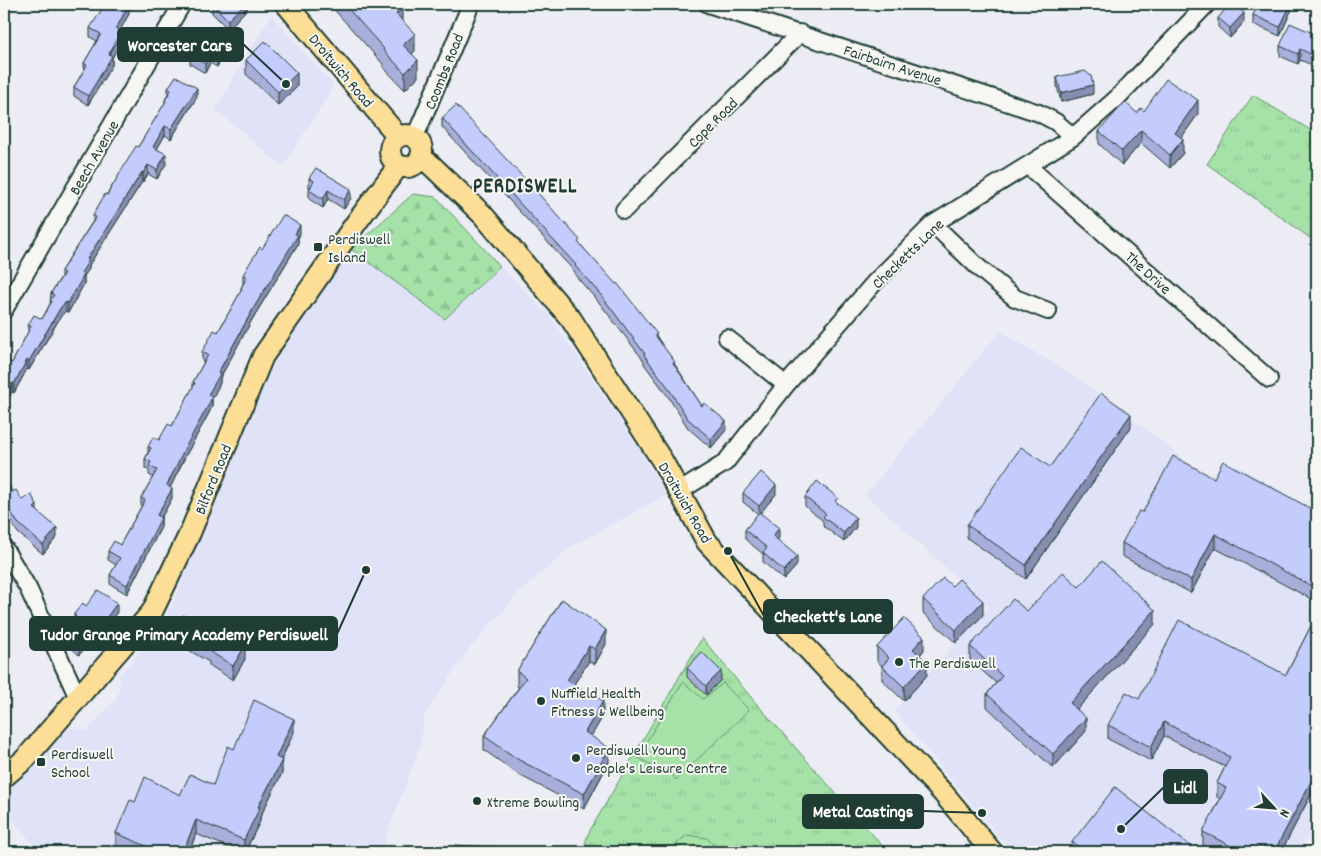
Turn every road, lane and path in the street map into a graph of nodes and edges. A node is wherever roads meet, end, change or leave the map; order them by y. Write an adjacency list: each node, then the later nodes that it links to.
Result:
1 (182, 4): 14 (street, Beech Avenue)
2 (286, 4): 7 (main road, Droitwich Road)
3 (471, 4): 7 (street, Coombs Road)
4 (708, 4): 6 (street, Fairbairn Avenue)
5 (1207, 4): 8 (street, Checketts Lane)
6 (800, 33): 8 (street, Fairbairn Avenue); 12 (street, Cope Road)
7 (406, 137): 9 (main road, Droitwich Road); 10 (main road)
8 (1073, 137): 11 (street, Checketts Lane)
9 (420, 158): 10 (main road); 19 (main road, Droitwich Road)
10 (399, 165): 21 (main road, Bilford Road)
11 (1028, 166): 13 (street, Checketts Lane); 17 (street, The Drive)
12 (624, 210)
13 (933, 224): 15 (street); 18 (street, Checketts Lane)
14 (4, 310)
15 (1048, 311)
16 (727, 338): 18 (street)
17 (1269, 379)
18 (786, 386): 19 (street, Checketts Lane)
19 (680, 491): 23 (main road, Droitwich Road)
20 (4, 548): 21 (street)
21 (78, 698): 22 (main road, Bilford Road)
22 (4, 777)
23 (992, 852)

